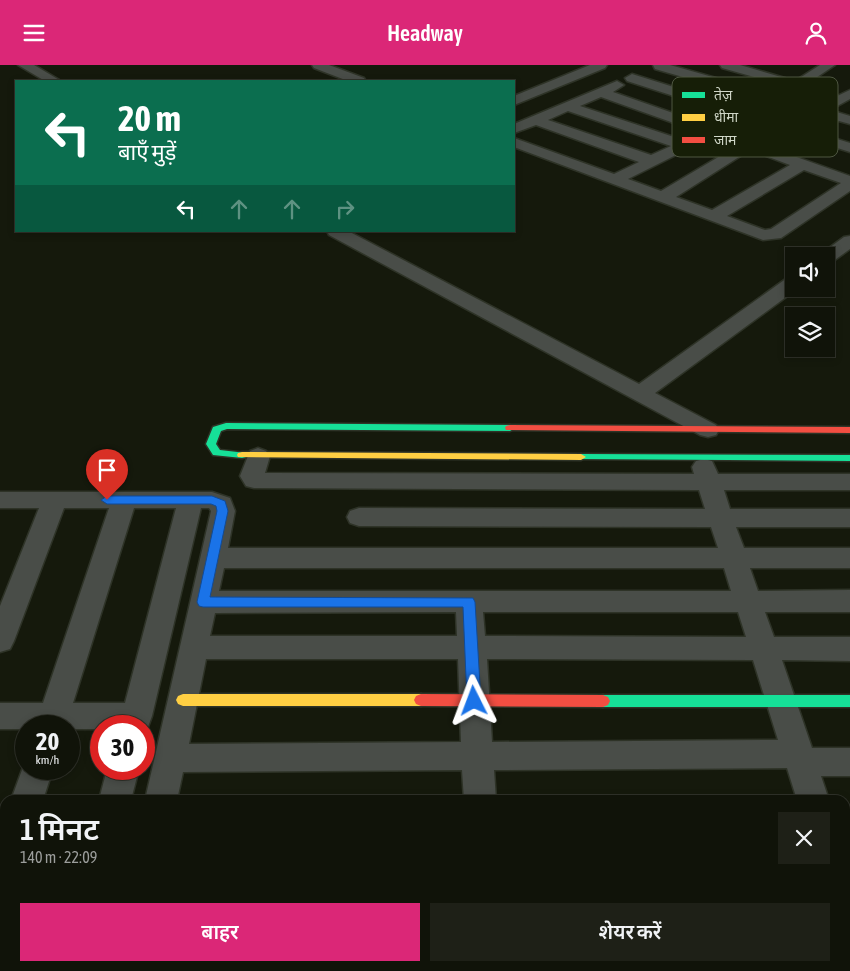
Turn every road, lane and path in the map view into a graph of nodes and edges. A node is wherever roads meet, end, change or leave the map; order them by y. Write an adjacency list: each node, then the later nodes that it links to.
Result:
1 (24, 65): 12 (street)
2 (318, 65): 13 (street)
3 (601, 65): 18 (street)
4 (726, 65): 9 (street)
5 (661, 66): 8 (street); 11 (street)
6 (801, 67): 7 (street)
7 (823, 68): 10 (street)
8 (697, 77)
9 (767, 77)
10 (808, 77)
11 (632, 78): 14 (street); 15 (street)
12 (52, 80)
13 (356, 80)
14 (601, 91): 19 (street); 20 (street)
15 (672, 91)
16 (850, 94): 17 (street)
17 (838, 100)
18 (515, 101)
19 (567, 106): 21 (street); 23 (street)
20 (672, 117)
21 (535, 120): 22 (street); 30 (street)
22 (515, 129)
23 (672, 141)
24 (515, 143): 32 (street)
25 (838, 144): 26 (street)
26 (850, 148)
27 (672, 151): 30 (street)
28 (729, 157): 34 (street)
29 (782, 157): 31 (street)
30 (652, 161): 32 (street)
31 (802, 164): 33 (street); 35 (street)
32 (614, 180): 34 (street)
33 (850, 182): 35 (street)
34 (662, 198): 35 (street)
35 (713, 217)
36 (337, 232): 40 (street)
37 (850, 241): 38 (street)
38 (835, 252)
39 (785, 289): 40 (street)
40 (640, 394): 41 (street)
41 (708, 430): 42 (street); 43 (street)
42 (850, 430)
43 (258, 456): 45 (street); 47 (street)
44 (850, 457): 45 (street)
45 (705, 470): 46 (street); 47 (street); 53 (street)
46 (850, 482)
47 (362, 483): 52 (street)
48 (0, 500): 49 (street)
49 (56, 500): 50 (street); 63 (street)
50 (124, 500): 51 (street); 72 (street)
51 (191, 500): 55 (street); 73 (street)
52 (358, 517): 53 (street); 56 (street)
53 (721, 518): 54 (street); 57 (street)
54 (850, 518)
55 (212, 558): 56 (street); 61 (street)
56 (355, 558): 57 (street)
57 (734, 558): 58 (street); 59 (street)
58 (850, 558)
59 (748, 601): 60 (street); 62 (street); 66 (street)
60 (850, 601)
61 (203, 602): 62 (street); 64 (street)
62 (469, 602): 65 (street)
63 (0, 641)
64 (194, 647): 65 (street); 68 (street)
65 (471, 648): 66 (street); 69 (street)
66 (763, 648): 67 (street); 70 (street)
67 (850, 649)
68 (183, 700): 69 (street); 77 (street)
69 (474, 701): 70 (street); 76 (street)
70 (780, 701): 71 (street); 78 (street)
71 (850, 701)
72 (54, 715)
73 (137, 715)
74 (0, 716): 75 (street)
75 (15, 717)
76 (477, 756): 77 (street); 78 (street); 85 (street)
77 (170, 758): 84 (street)
78 (799, 758): 79 (street); 86 (street)
79 (850, 762)
80 (33, 780): 82 (street)
81 (120, 780): 83 (street)
82 (29, 795)
83 (116, 795)
84 (162, 795)
85 (480, 795)
86 (811, 795)

